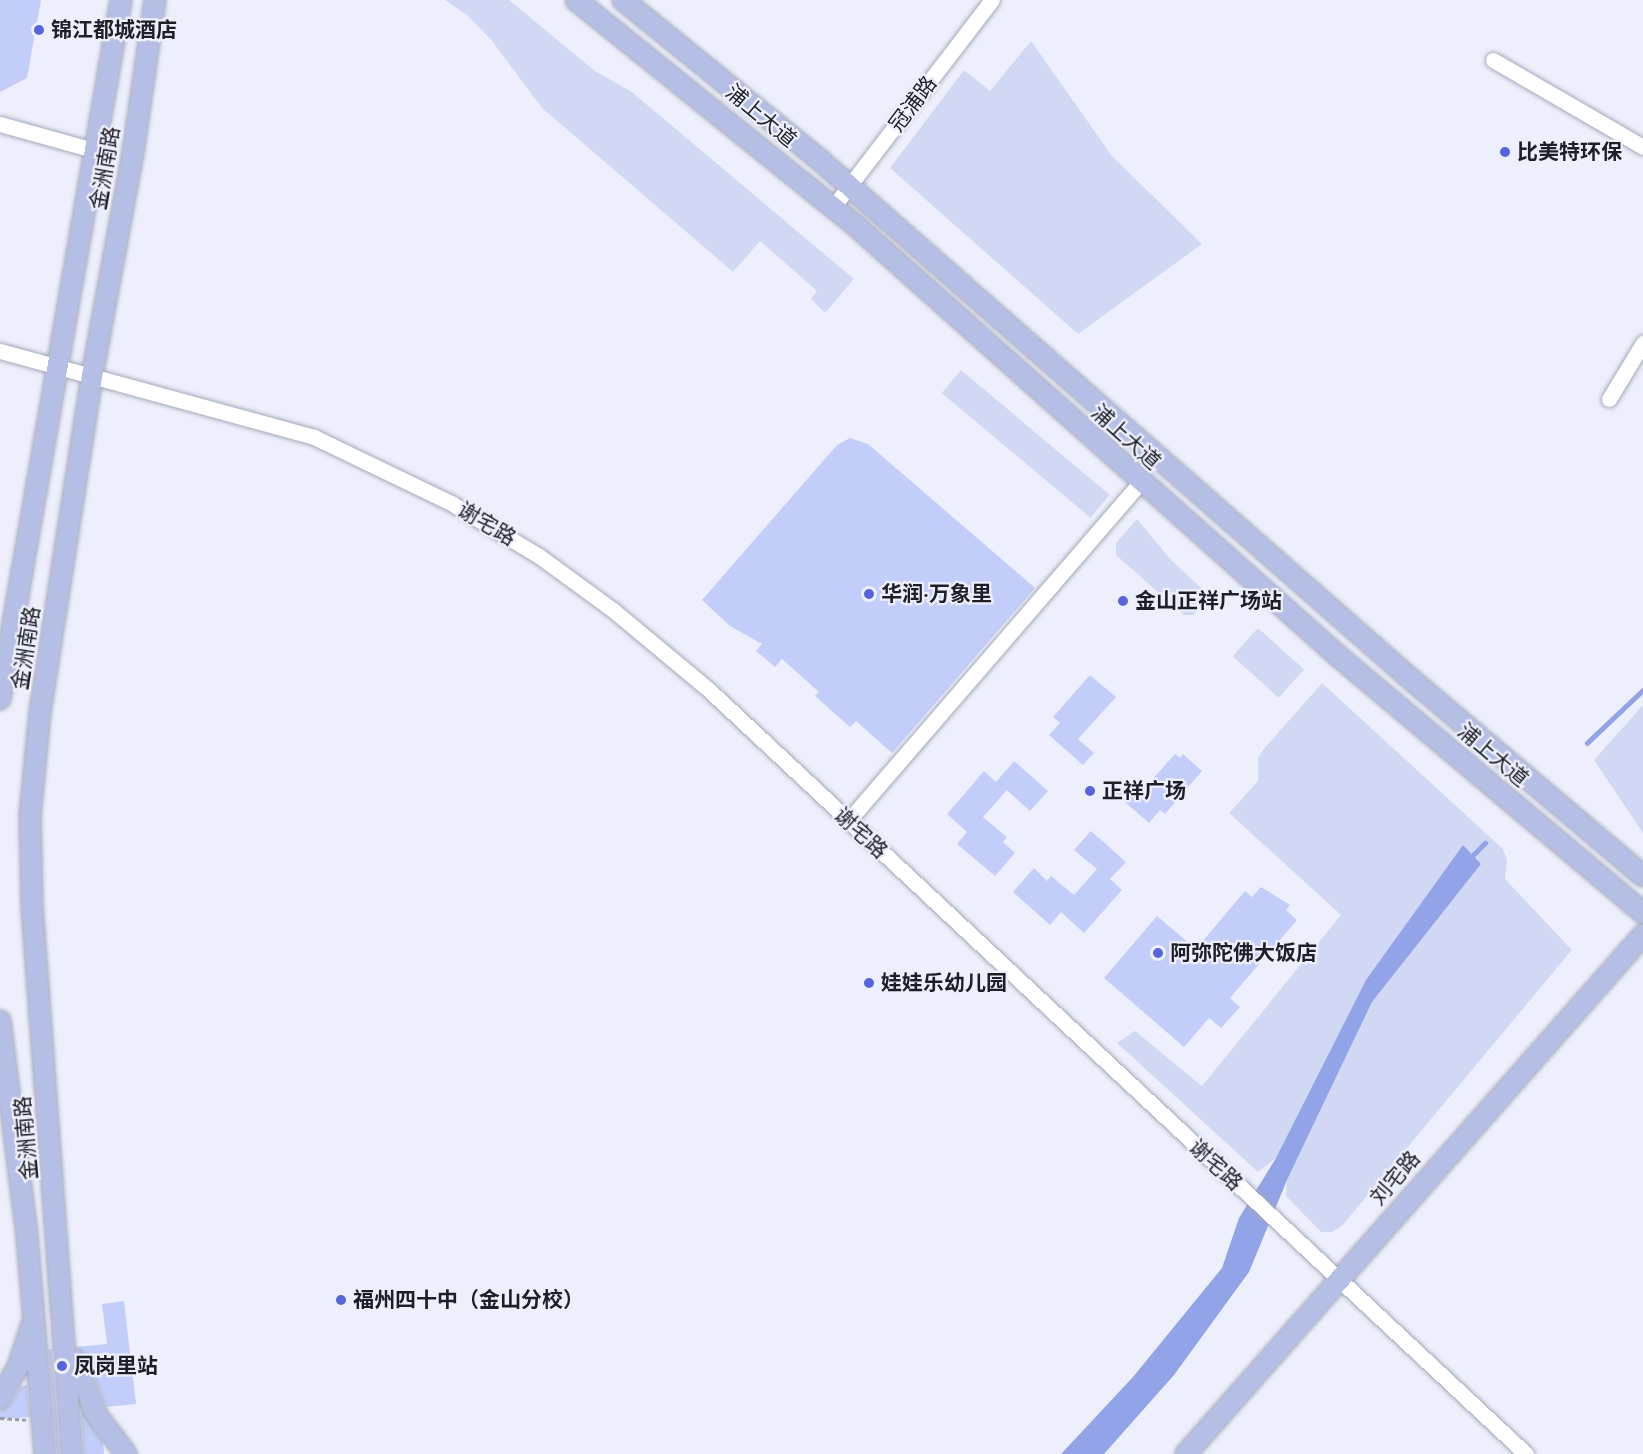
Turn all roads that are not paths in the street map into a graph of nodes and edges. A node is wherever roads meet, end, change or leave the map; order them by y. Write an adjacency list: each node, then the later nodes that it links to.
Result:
1 (121, 0): 9 (main road, 金洲南路)
2 (156, 0): 15 (main road, 金洲南路)
3 (576, 0): 11 (main road, 浦上大道)
4 (622, 0): 10 (main road, 浦上大道)
5 (992, 0): 10 (street, 冠浦路)
6 (1493, 60): 8 (street)
7 (0, 124): 9 (street)
8 (1643, 147)
9 (94, 150): 14 (main road, 金洲南路)
10 (850, 187): 11 (street, 冠浦路); 20 (main road, 浦上大道)
11 (833, 207): 17 (main road, 浦上大道)
12 (1643, 344): 16 (street)
13 (0, 351): 14 (street, 谢宅路)
14 (58, 367): 15 (street, 谢宅路); 18 (main road, 金洲南路)
15 (92, 376): 19 (street, 谢宅路); 26 (main road, 金洲南路)
16 (1609, 399)
17 (1141, 482): 19 (street); 21 (main road, 浦上大道)
18 (0, 699)
19 (848, 821): 24 (street, 谢宅路)
20 (1643, 876)
21 (1643, 913)
22 (1643, 936): 24 (main road, 刘宅路)
23 (0, 1021): 25 (main road, 金洲南路)
24 (1339, 1279): 31 (main road, 刘宅路); 32 (street, 谢宅路)
25 (34, 1319): 27 (main road); 28 (main road, 金洲南路)
26 (65, 1326): 29 (main road, 金洲南路); 30 (main road)
27 (0, 1398)
28 (45, 1454)
29 (72, 1454)
30 (126, 1454)
31 (1186, 1454)
32 (1526, 1454)

